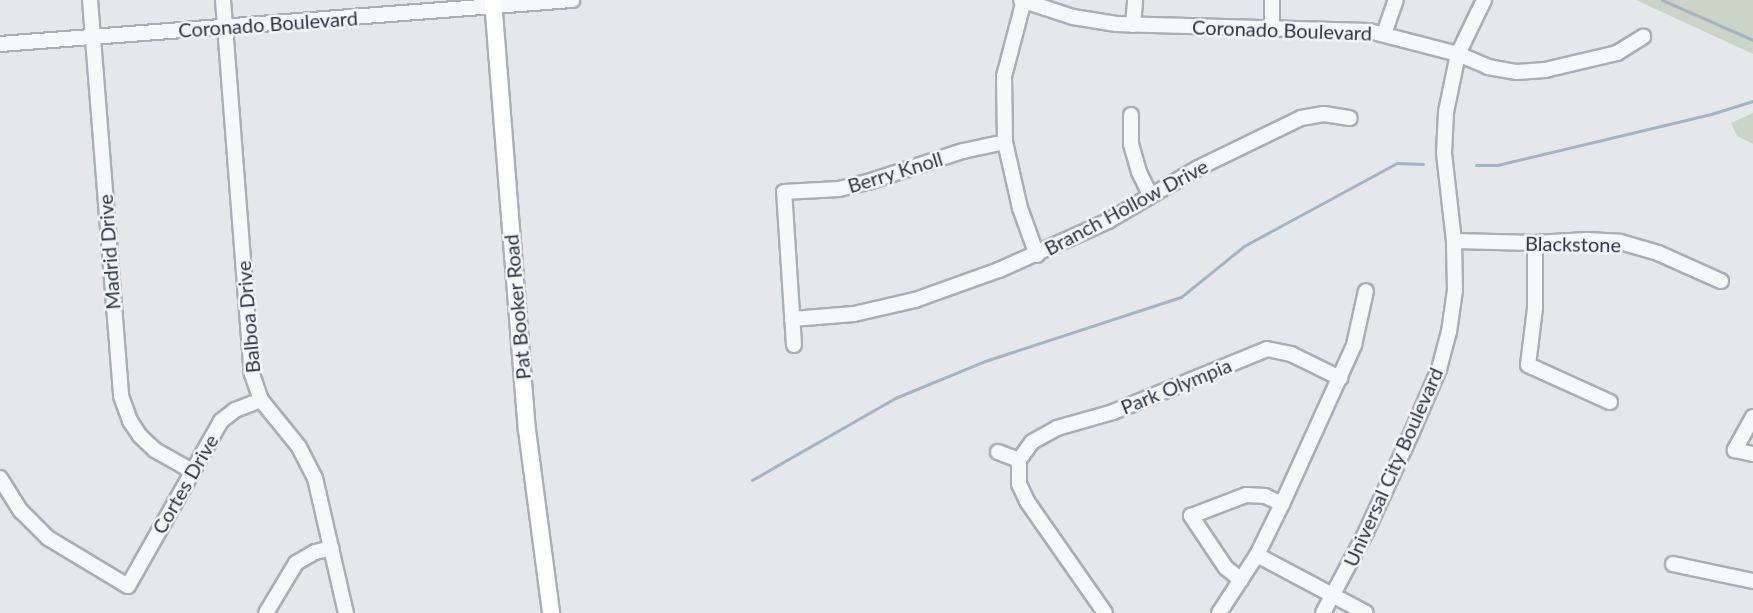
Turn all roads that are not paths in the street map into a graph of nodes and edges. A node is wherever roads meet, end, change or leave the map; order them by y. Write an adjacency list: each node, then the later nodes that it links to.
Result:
1 (90, 0): 14 (street, Madrid Drive)
2 (224, 0): 11 (street, Balboa Drive)
3 (572, 0): 9 (street, Coronado Boulevard)
4 (1022, 0): 10 (street, Coronado Boulevard); 20 (street)
5 (1135, 0): 10 (street)
6 (1272, 0): 12 (street)
7 (1396, 0): 13 (street)
8 (1484, 0): 17 (street, Universal City Boulevard)
9 (493, 3): 11 (street, Coronado Boulevard); 48 (main road, Pat Booker Road)
10 (1134, 25): 12 (street, Coronado Boulevard)
11 (226, 27): 14 (street, Coronado Boulevard); 30 (street, Balboa Drive)
12 (1272, 27): 13 (street, Coronado Boulevard)
13 (1384, 34): 17 (street, Coronado Boulevard)
14 (93, 37): 16 (street, Coronado Boulevard); 36 (street, Madrid Drive)
15 (1643, 37): 17 (street, Coronado Boulevard)
16 (0, 44)
17 (1458, 54): 22 (street, Universal City Boulevard)
18 (1131, 115): 21 (street)
19 (1350, 118): 21 (street, Branch Hollow Drive)
20 (1005, 142): 24 (street); 27 (street, Berry Knoll)
21 (1150, 195): 24 (street, Branch Hollow Drive)
22 (1454, 241): 23 (street, Blackstone); 45 (street, Universal City Boulevard)
23 (1535, 243): 25 (street, Blackstone); 31 (street)
24 (1037, 255): 27 (street, Branch Hollow Drive)
25 (1721, 281)
26 (1366, 291): 29 (street)
27 (792, 319): 28 (street)
28 (794, 345)
29 (1340, 378): 35 (street, Park Olympia); 39 (street)
30 (261, 400): 36 (street, Cortes Drive); 40 (street, Balboa Drive)
31 (1610, 402)
32 (1753, 417): 34 (street)
33 (998, 452): 35 (street)
34 (1753, 454)
35 (1019, 460): 49 (street)
36 (192, 471): 38 (street, Cortes Drive)
37 (0, 478): 38 (street)
38 (4, 497)
39 (1282, 504): 41 (street); 43 (street)
40 (332, 548): 46 (street); 47 (street, Balboa Drive)
41 (1257, 555): 43 (street); 45 (street)
42 (1673, 564): 44 (street)
43 (1241, 580): 50 (street)
44 (1753, 581)
45 (1334, 594): 51 (street, Universal City Boulevard); 52 (street)
46 (266, 613)
47 (346, 613)
48 (551, 613)
49 (1105, 613)
50 (1219, 613)
51 (1323, 613)
52 (1366, 613)

